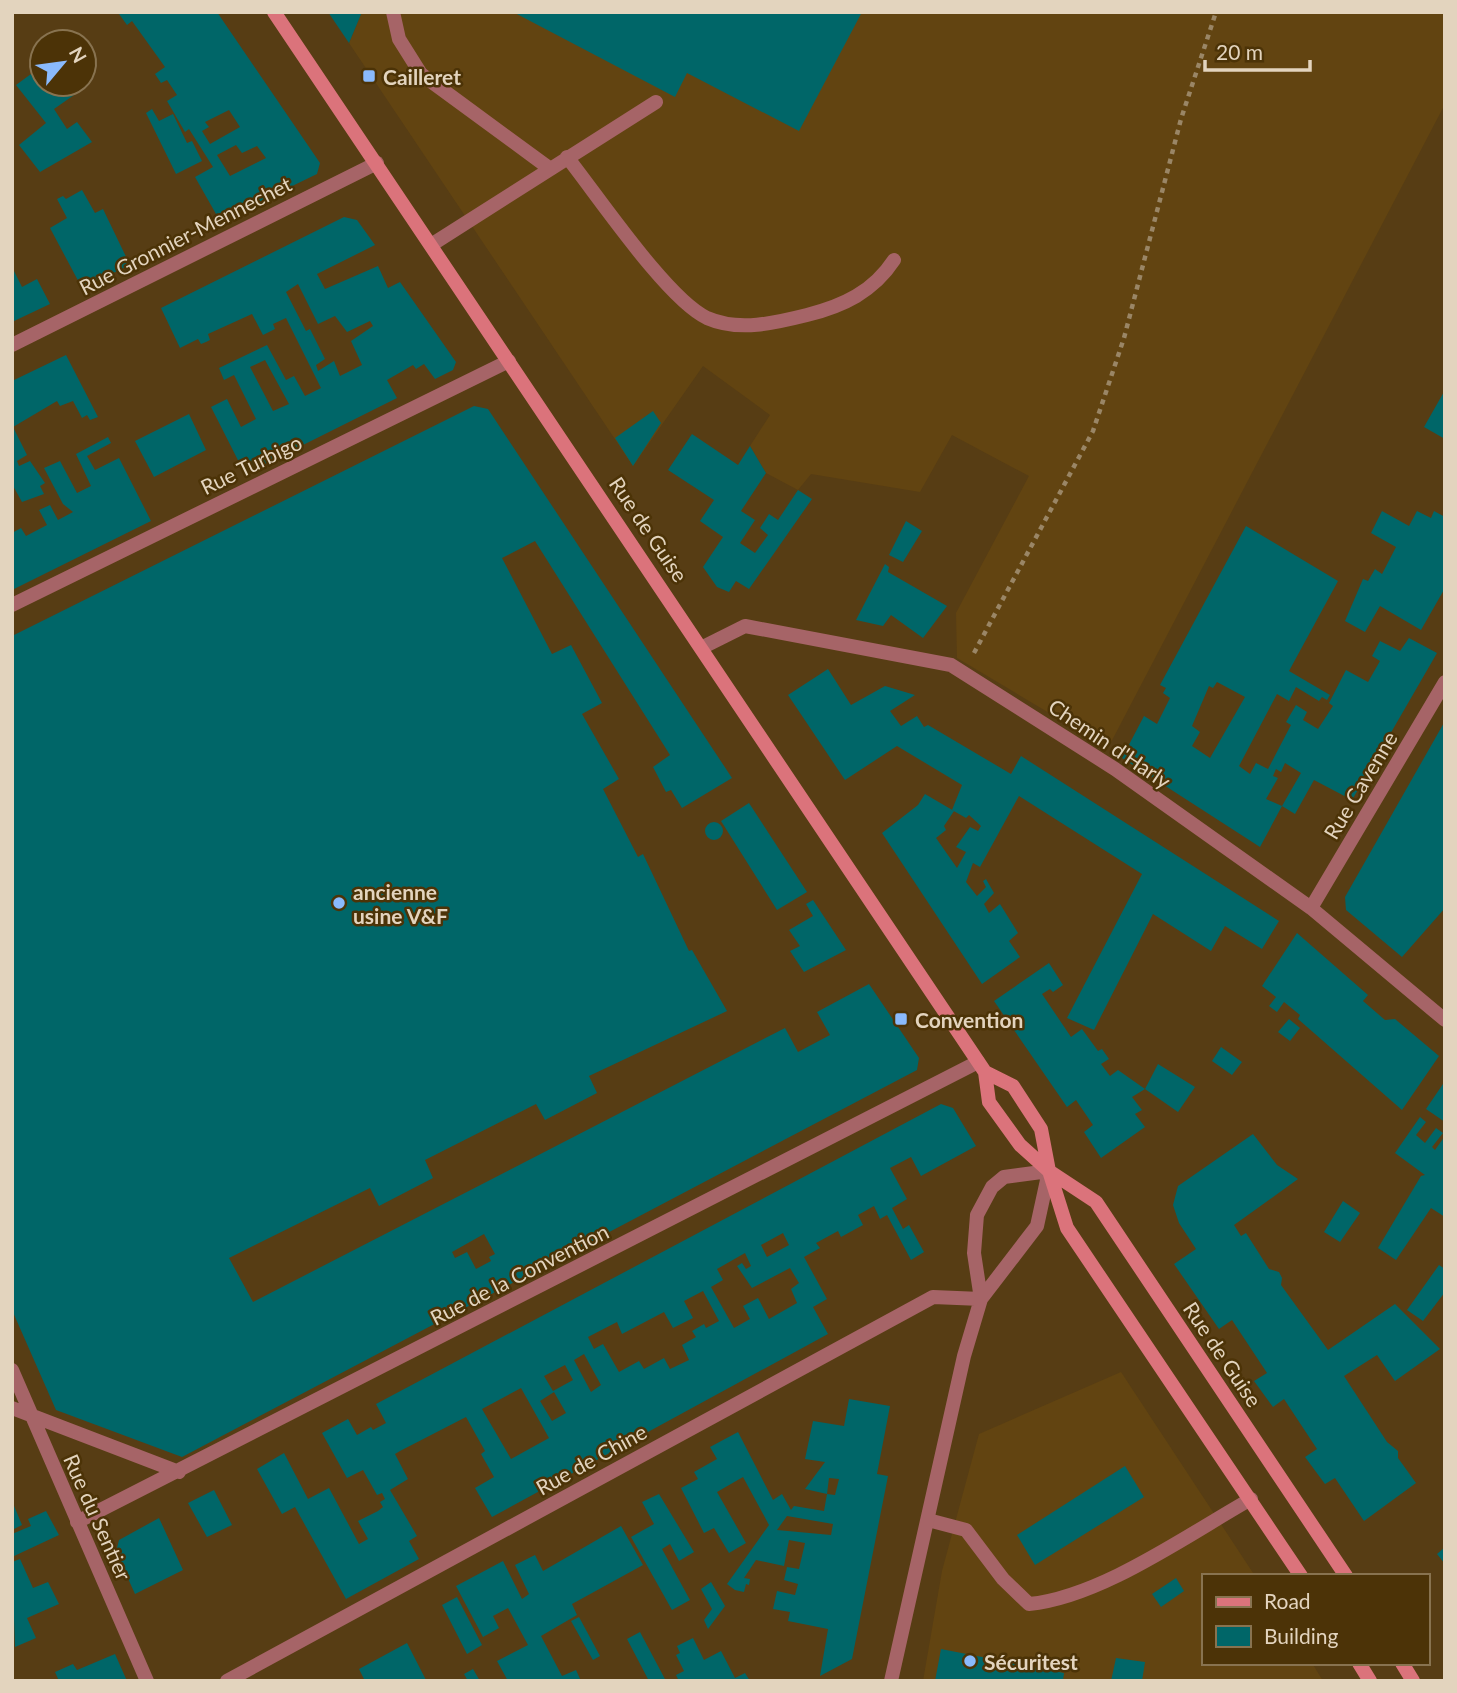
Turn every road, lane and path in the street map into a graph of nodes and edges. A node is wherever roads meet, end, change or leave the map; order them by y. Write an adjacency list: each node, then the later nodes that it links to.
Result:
1 (274, 12): 6 (main road, Rue de Guise)
2 (393, 12): 7 (street)
3 (1216, 12): 14 (path)
4 (656, 102): 5 (street)
5 (567, 157): 7 (street); 9 (street)
6 (377, 163): 8 (main road, Rue de Guise); 10 (street, Rue Gronnier-Mennechet)
7 (549, 169): 8 (street)
8 (431, 244): 11 (main road, Rue de Guise)
9 (894, 260)
10 (12, 345)
11 (509, 361): 12 (street, Rue Turbigo); 13 (main road, Rue de Guise)
12 (12, 605)
13 (703, 647): 14 (street, Chemin d'Harly); 18 (main road, Rue de Guise)
14 (963, 672): 16 (street, Chemin d'Harly)
15 (1445, 682): 16 (street, Rue Cavenne)
16 (1311, 908): 17 (street, Chemin d'Harly)
17 (1445, 1020)
18 (982, 1067): 19 (main road, Rue de Guise); 19 (main road, Rue de Guise); 24 (street, Rue de la Convention)
19 (1049, 1171): 20 (street); 20 (street); 25 (main road, Rue de Guise); 29 (main road, Rue de Guise)
20 (981, 1298): 26 (street); 33 (street, Rue de Chine)
21 (12, 1370): 23 (street, Rue du Sentier)
22 (12, 1408): 23 (street)
23 (30, 1415): 24 (street); 27 (street, Rue du Sentier)
24 (179, 1472): 27 (street, Rue de la Convention)
25 (1251, 1499): 26 (street); 28 (main road, Rue de Guise)
26 (928, 1520): 34 (street)
27 (77, 1522): 32 (street, Rue du Sentier)
28 (1300, 1574)
29 (1345, 1574)
30 (1360, 1665): 35 (main road)
31 (1403, 1665): 36 (main road)
32 (147, 1681)
33 (227, 1681)
34 (891, 1681)
35 (1370, 1681)
36 (1413, 1681)

